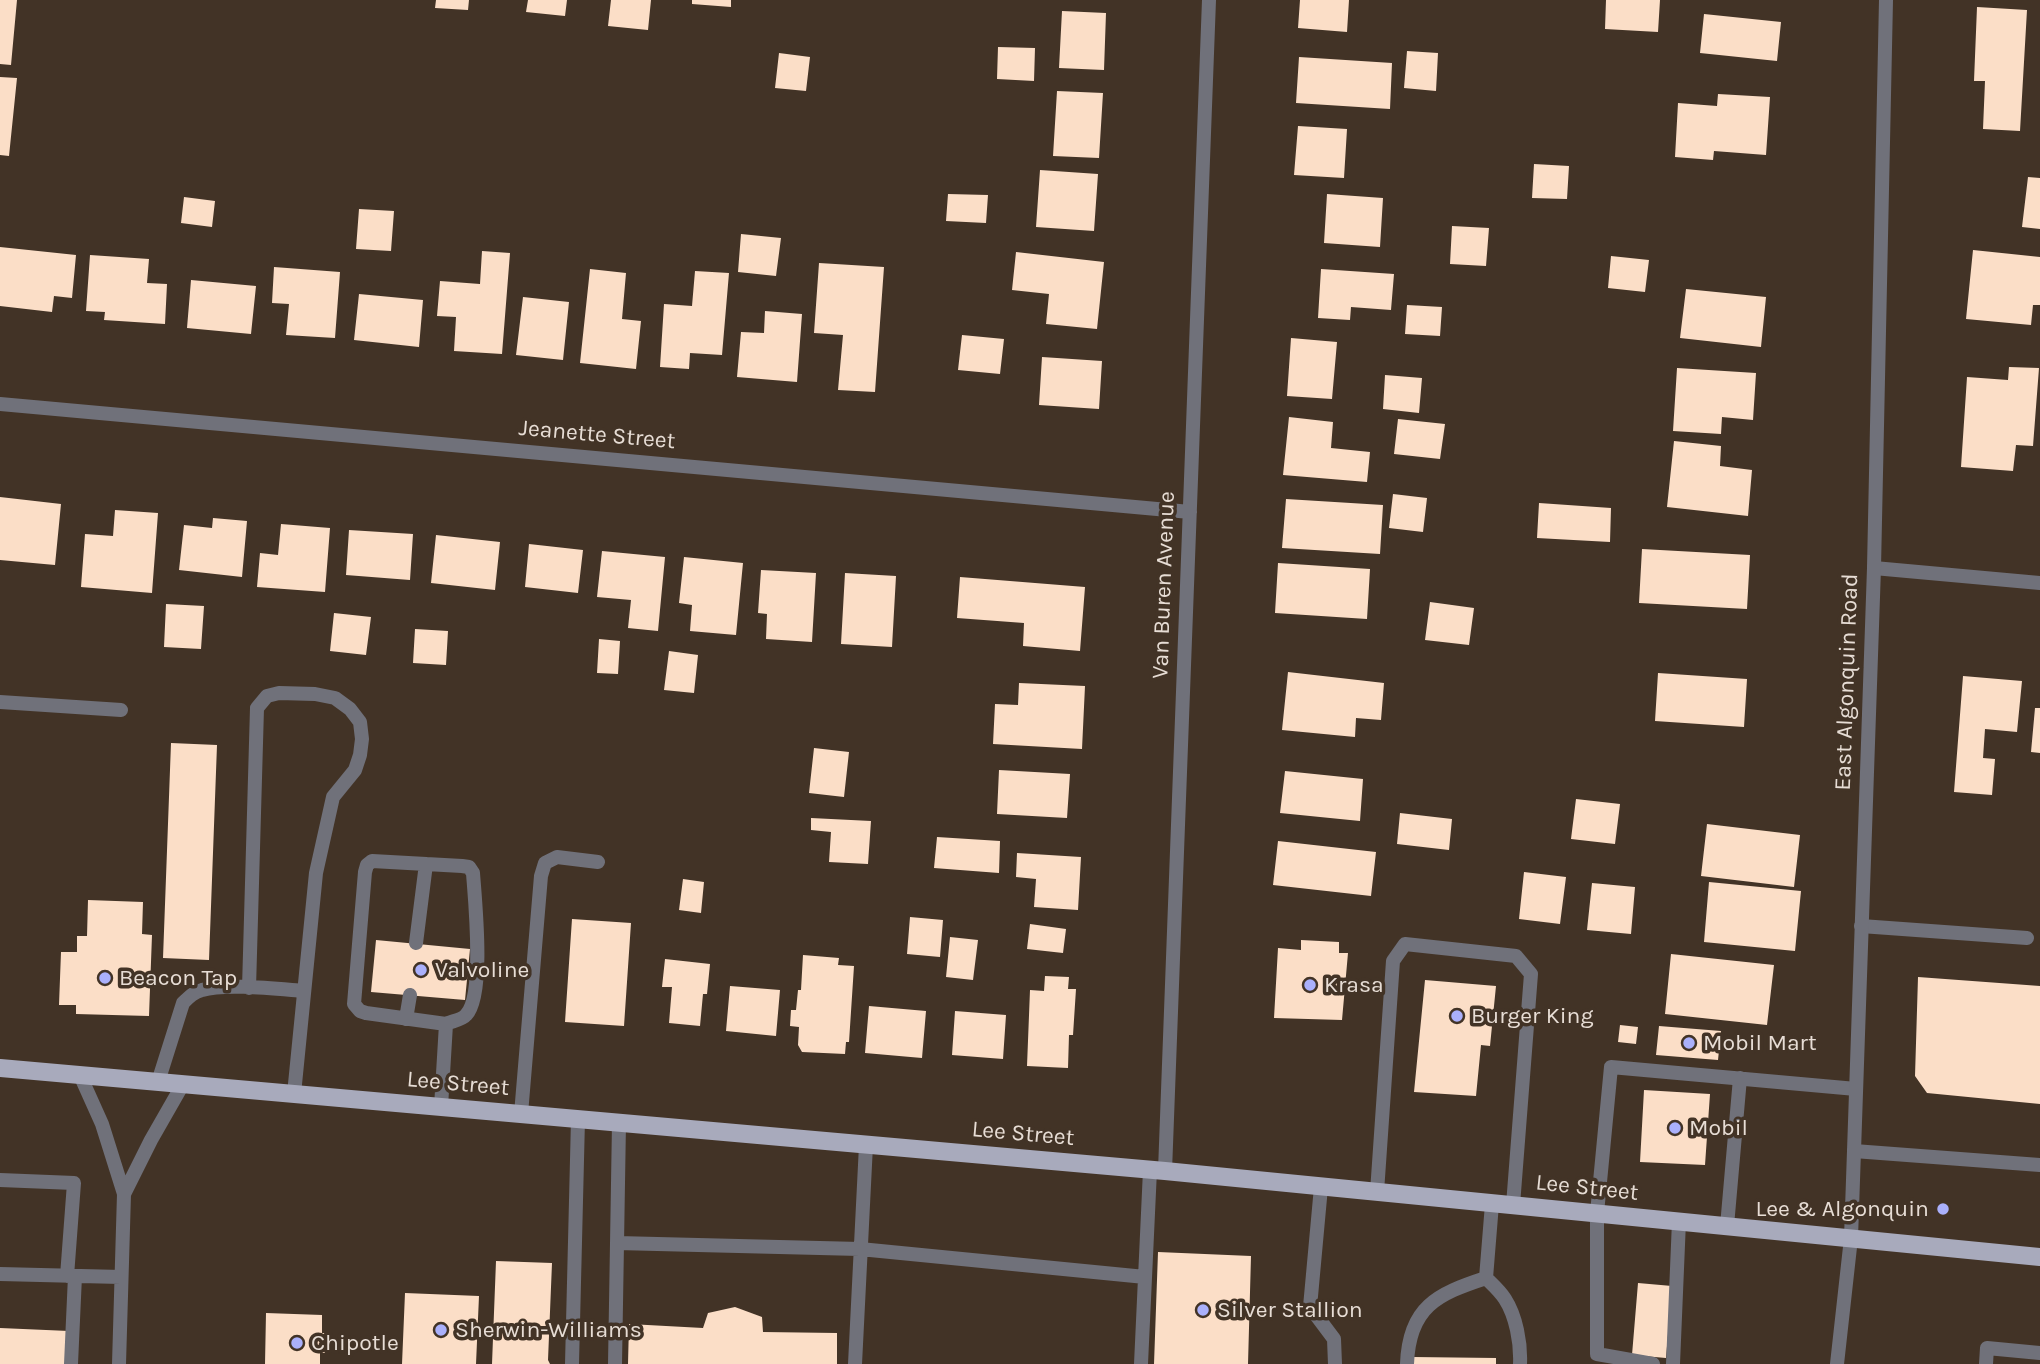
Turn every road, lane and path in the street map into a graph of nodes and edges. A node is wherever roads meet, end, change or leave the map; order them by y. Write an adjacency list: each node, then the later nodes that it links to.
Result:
1 (1209, 0): 4 (street, Van Buren Avenue)
2 (1886, 0): 5 (street, East Algonquin Road)
3 (0, 404): 4 (street, Jeanette Street)
4 (1189, 512): 33 (street, Van Buren Avenue)
5 (1874, 568): 6 (street); 11 (street, East Algonquin Road)
6 (2040, 583)
7 (0, 702): 8 (street)
8 (121, 710)
9 (598, 862): 27 (street)
10 (426, 864): 13 (street); 17 (street); 18 (street)
11 (1861, 926): 12 (street); 24 (street, East Algonquin Road)
12 (2027, 938)
13 (416, 943)
14 (249, 988): 15 (street); 15 (street); 22 (street)
15 (304, 991): 25 (street)
16 (410, 995): 17 (street)
17 (406, 1019): 18 (street)
18 (446, 1024): 26 (street)
19 (0, 1068): 20 (main road, Lee Street)
20 (80, 1075): 22 (main road, Lee Street); 37 (street)
21 (1740, 1078): 24 (street); 40 (street); 42 (street)
22 (158, 1082): 23 (main road, Lee Street)
23 (184, 1084): 25 (main road, Lee Street); 37 (street)
24 (1856, 1088): 31 (street, East Algonquin Road)
25 (294, 1094): 26 (main road, Lee Street)
26 (441, 1107): 27 (main road, Lee Street)
27 (522, 1114): 28 (main road, Lee Street)
28 (578, 1119): 29 (main road, Lee Street); 55 (street)
29 (619, 1123): 30 (main road, Lee Street); 44 (street)
30 (866, 1145): 33 (main road, Lee Street); 45 (street)
31 (1854, 1151): 32 (street); 43 (street, East Algonquin Road)
32 (2040, 1165)
33 (1158, 1171): 35 (main road, Lee Street); 50 (street, Van Buren Avenue)
34 (0, 1180): 48 (street)
35 (1321, 1187): 36 (main road, Lee Street); 59 (street)
36 (1377, 1192): 38 (main road, Lee Street); 39 (street)
37 (124, 1194): 49 (street)
38 (1492, 1204): 39 (main road, Lee Street); 51 (street)
39 (1513, 1205): 40 (main road, Lee Street)
40 (1597, 1213): 41 (main road, Lee Street); 62 (street)
41 (1679, 1221): 42 (main road, Lee Street); 63 (street)
42 (1727, 1226): 43 (main road, Lee Street)
43 (1851, 1238): 46 (main road, Lee Street); 64 (street, East Algonquin Road)
44 (617, 1243): 45 (street); 56 (street)
45 (860, 1249): 50 (street); 57 (street)
46 (2040, 1257)
47 (0, 1274): 48 (street)
48 (71, 1276): 49 (street); 53 (street)
49 (121, 1277): 54 (street)
50 (1145, 1277): 58 (street, Van Buren Avenue)
51 (1486, 1278): 60 (street); 61 (street)
52 (2040, 1353): 65 (street)
53 (71, 1364)
54 (118, 1364)
55 (572, 1364)
56 (615, 1364)
57 (855, 1364)
58 (1140, 1364)
59 (1335, 1364)
60 (1407, 1364)
61 (1520, 1364)
62 (1653, 1364)
63 (1673, 1364)
64 (1837, 1364)
65 (1986, 1364)

